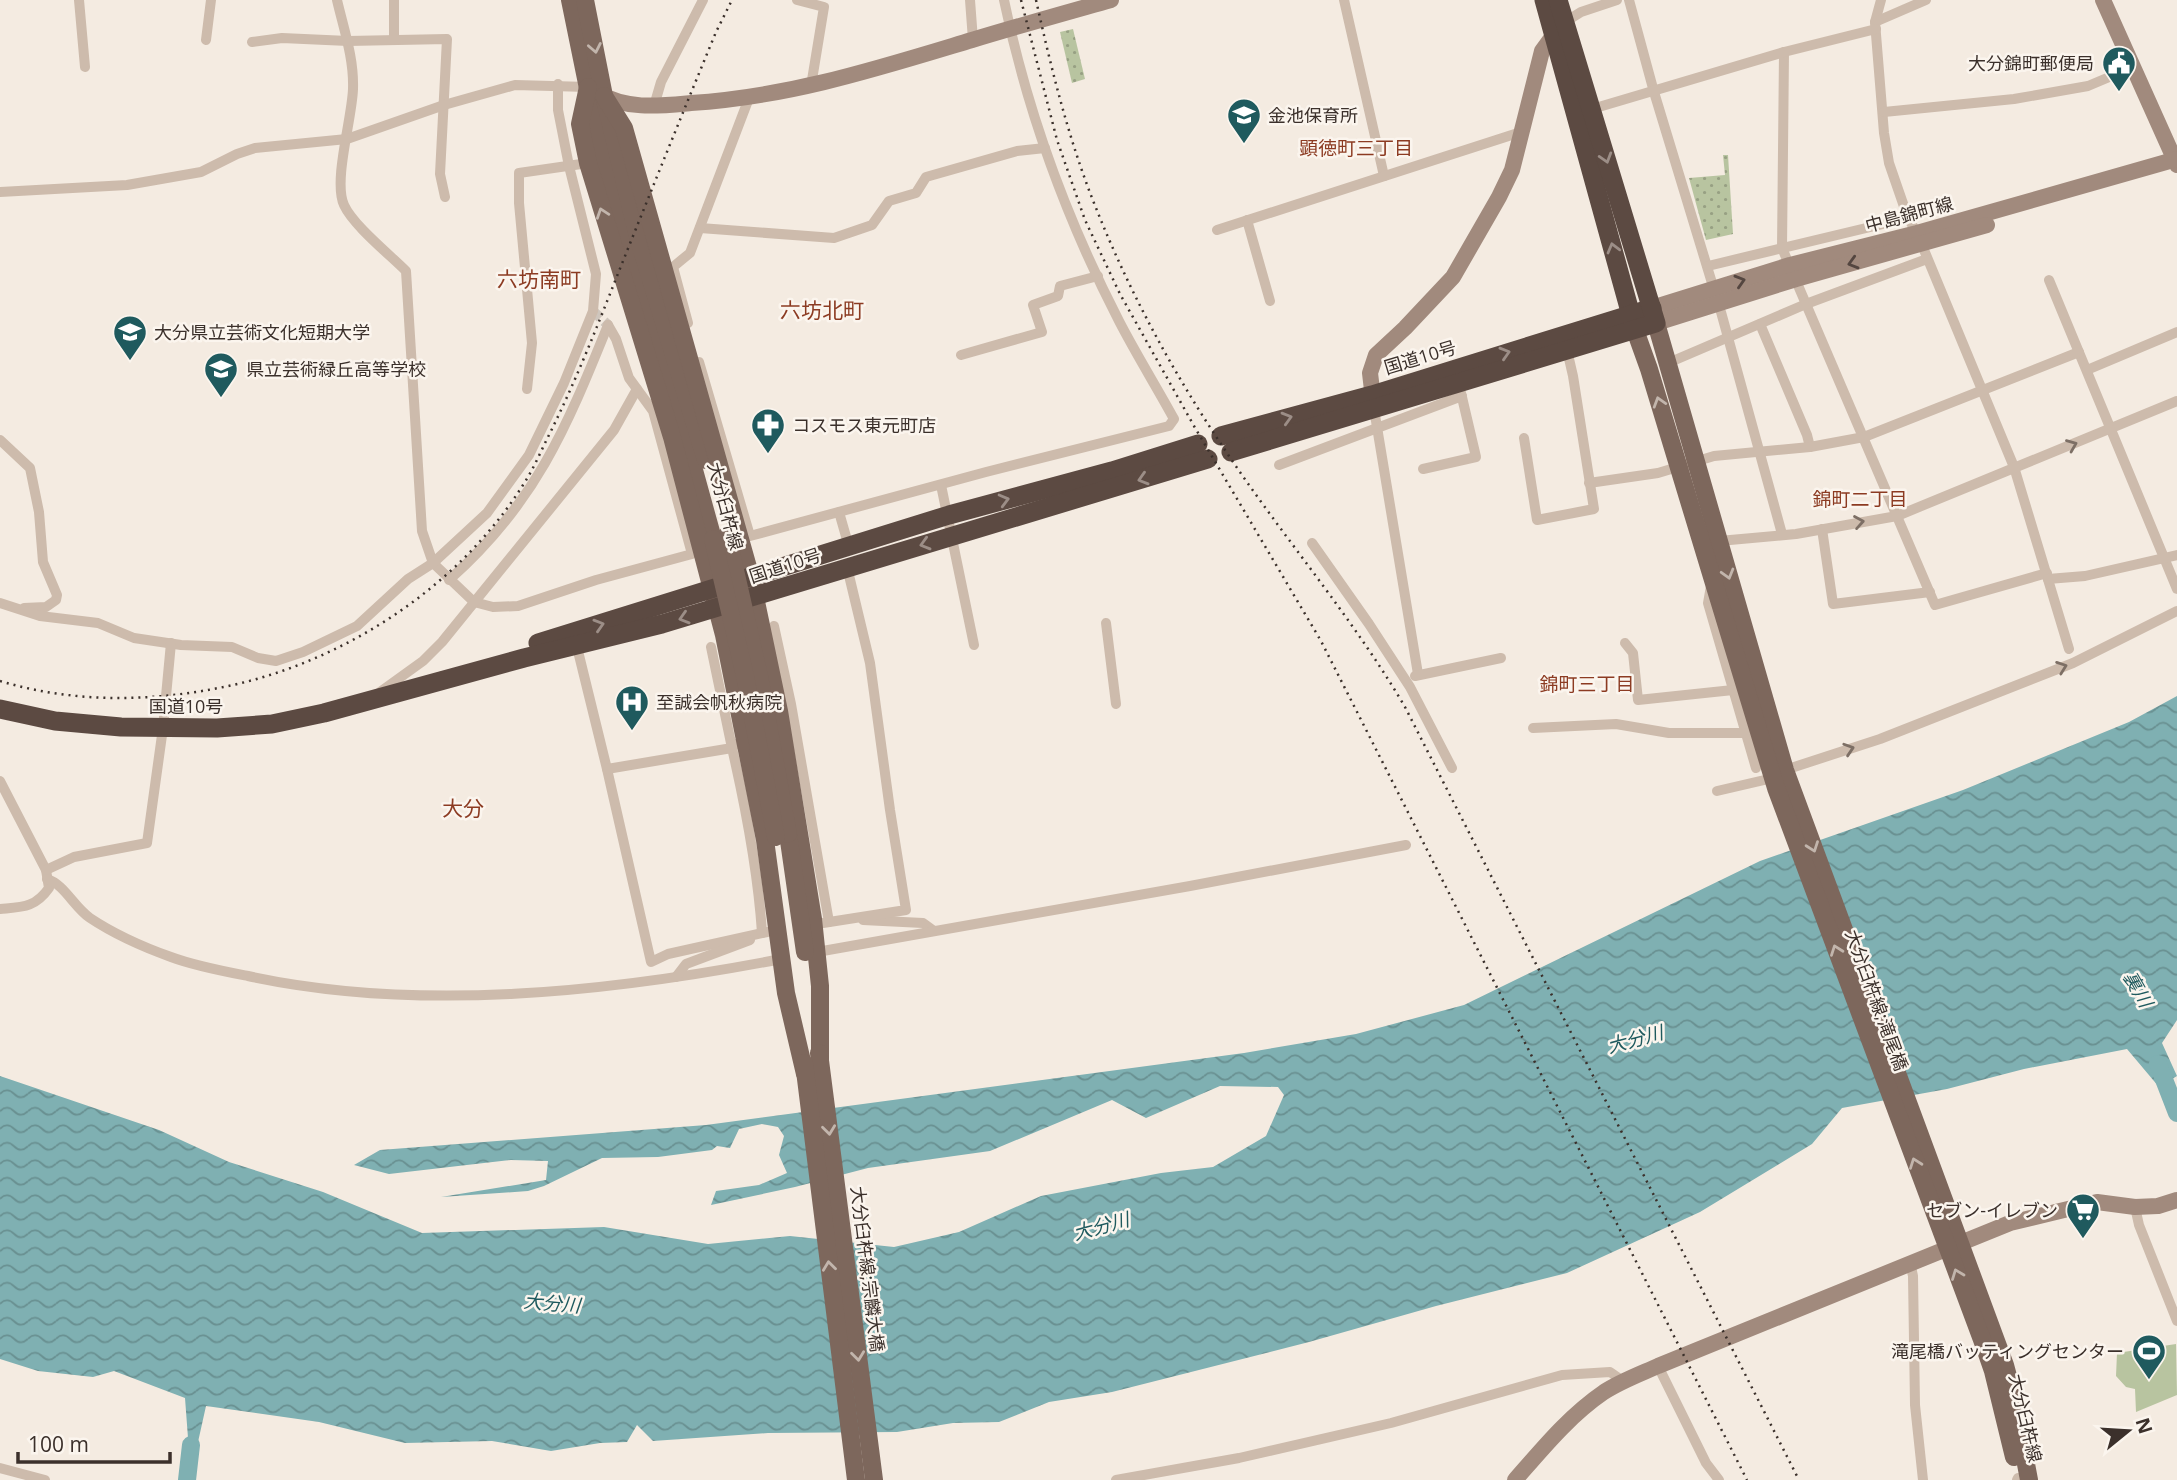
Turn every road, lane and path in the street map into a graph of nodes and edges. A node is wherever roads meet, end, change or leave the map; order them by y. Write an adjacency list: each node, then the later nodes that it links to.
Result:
1 (79, 0): 29 (street)
2 (211, 0): 23 (street)
3 (337, 0): 26 (street)
4 (394, 0): 24 (street)
5 (570, 0): 33 (main road, 大分臼杵線)
6 (585, 0): 35 (main road, 大分臼杵線, one-way to 35)
7 (703, 0): 38 (street)
8 (797, 0): 32 (street)
9 (970, 0): 25 (street)
10 (1004, 0): 22 (street)
11 (1111, 0): 22 (street)
12 (1344, 0): 47 (street)
13 (1544, 0): 21 (highway)
14 (1558, 0): 21 (highway)
15 (1617, 0): 21 (street)
16 (1629, 0): 34 (street)
17 (1881, 0): 20 (street)
18 (1926, 0): 20 (street)
19 (2103, 0): 30 (street)
20 (1875, 25): 28 (street); 40 (street)
21 (1560, 27): 39 (highway); 41 (street); 65 (highway, one-way to 21)
22 (1010, 29): 25 (street); 43 (street)
23 (206, 40)
24 (394, 40): 26 (street); 37 (street)
25 (973, 40): 32 (street)
26 (348, 41): 27 (street); 42 (street)
27 (252, 43)
28 (1784, 52): 34 (street); 55 (street)
29 (85, 67)
30 (2133, 67): 40 (street); 45 (street)
31 (558, 85): 33 (street); 37 (street); 46 (street)
32 (811, 86): 36 (street)
33 (588, 87): 35 (street); 44 (main road); 102 (main road, 大分臼杵線)
34 (1654, 92): 39 (street); 56 (street)
35 (604, 96): 38 (street); 67 (main road); 102 (main road, 大分臼杵線)
36 (749, 98): 38 (street); 52 (street)
37 (444, 105): 42 (street); 49 (street)
38 (654, 106)
39 (1592, 109): 64 (highway, one-way to 64)
40 (1884, 112): 50 (street)
41 (1521, 132): 47 (street); 80 (street)
42 (347, 139): 48 (street); 108 (street)
43 (1045, 148): 52 (street); 58 (street)
44 (587, 163): 46 (street); 116 (main road, one-way to 44)
45 (2176, 163): 54 (street, 中島錦町線)
46 (569, 166): 75 (street); 108 (street)
47 (1384, 176): 51 (street)
48 (0, 192)
49 (445, 197)
50 (1908, 218): 54 (street); 55 (street)
51 (1248, 220): 53 (street); 61 (street)
52 (700, 228): 67 (street)
53 (1217, 230)
54 (1922, 245): 57 (street, 中島錦町線); 62 (street); 78 (street)
55 (1782, 248): 56 (street); 57 (street)
56 (1708, 266): 60 (street)
57 (1793, 272): 62 (street); 64 (street, 中島錦町線)
58 (1098, 275): 72 (street); 95 (street)
59 (2049, 280): 71 (street)
60 (1712, 283)
61 (1270, 301)
62 (1806, 304): 66 (street); 83 (street)
63 (1721, 312): 69 (street)
64 (1654, 316): 65 (highway, 国道10号); 73 (main road)
65 (1633, 322): 70 (highway, 国道10号); 80 (highway, 国道10号, one-way to 65); 91 (main road, one-way to 65)
66 (1760, 324): 69 (street); 87 (street)
67 (684, 325): 96 (street); 113 (main road)
68 (2177, 332): 74 (street)
69 (1728, 337): 73 (street); 88 (street)
70 (1567, 350): 77 (highway, 国道10号); 94 (street)
71 (2079, 352): 74 (street); 78 (street)
72 (961, 355)
73 (1668, 363): 89 (main road)
74 (2087, 370): 82 (street)
75 (527, 389)
76 (637, 389): 111 (street); 117 (street); 117 (street)
77 (1460, 390): 80 (highway, 国道10号); 81 (street); 93 (street)
78 (1983, 392): 83 (street); 92 (street)
79 (2177, 401): 82 (street)
80 (1373, 402): 81 (street); 86 (highway, 国道10号)
81 (1377, 429): 90 (street); 130 (street)
82 (2111, 429): 92 (street, one-way to 82); 107 (street)
83 (1864, 437): 87 (street); 98 (street)
84 (1524, 438): 94 (street)
85 (0, 440): 119 (street)
86 (1226, 444)
87 (1810, 447): 88 (street)
88 (1760, 451): 89 (street); 100 (street)
89 (1697, 461): 91 (street); 103 (main road)
90 (1279, 465)
91 (1679, 467): 94 (street); 112 (main road)
92 (2014, 467): 98 (street); 110 (street)
93 (1423, 469)
94 (1589, 483)
95 (941, 485): 96 (street); 97 (street)
96 (839, 512): 105 (street)
97 (949, 515): 101 (street); 101 (highway, 国道10号, one-way to 101); 105 (highway, 国道10号)
98 (1897, 516): 99 (street, one-way to 98); 115 (street)
99 (1822, 529): 100 (street); 115 (street)
100 (1782, 534): 103 (street)
101 (953, 536): 109 (highway, 国道10号, one-way to 109); 125 (street)
102 (720, 537): 154 (main road, 大分臼杵線, bridge)
103 (1719, 541): 145 (main road, one-way to 145)
104 (1312, 543): 131 (street)
105 (849, 547): 113 (highway, 国道10号)
106 (2177, 555): 107 (street)
107 (2163, 559): 110 (street); 114 (street)
108 (433, 563): 111 (street); 123 (street)
109 (847, 567): 113 (highway, 国道10号); 151 (street)
110 (2047, 576): 115 (street); 128 (street)
111 (449, 580): 117 (street)
112 (1713, 580): 132 (street); 145 (main road)
113 (753, 587): 116 (highway, 国道10号); 136 (main road)
114 (2177, 589)
115 (1930, 592)
116 (715, 598): 126 (highway, 国道10号, one-way to 126); 133 (highway, 国道10号, one-way to 116); 140 (main road)
117 (474, 602): 133 (street)
118 (0, 603): 119 (street)
119 (18, 609): 123 (street)
120 (2177, 611): 145 (street, one-way to 120)
121 (1106, 623): 134 (street)
122 (774, 626): 136 (street)
123 (171, 643): 137 (street)
124 (1625, 643): 132 (street)
125 (974, 645)
126 (577, 647): 133 (highway, 国道10号); 144 (street)
127 (711, 647): 141 (street)
128 (2068, 649)
129 (1501, 658): 130 (street)
130 (1418, 674): 131 (street)
131 (1406, 681): 142 (street)
132 (1732, 690): 139 (street)
133 (371, 699): 137 (highway, 国道10号)
134 (1116, 704)
135 (0, 709): 137 (highway, 国道10号)
136 (785, 711): 151 (street); 154 (main road)
137 (163, 728): 149 (street)
138 (1533, 728): 139 (street)
139 (1745, 733): 143 (street)
140 (745, 734): 141 (street); 154 (main road)
141 (732, 748): 144 (street); 153 (street)
142 (1452, 768)
143 (1756, 768)
144 (607, 769): 153 (street)
145 (1781, 780): 147 (street); 158 (main road, 大分臼杵線;滝尾橋)
146 (0, 782): 149 (street)
147 (1717, 791)
148 (1406, 845): 152 (street)
149 (46, 875): 150 (street); 155 (street)
150 (0, 909)
151 (854, 917): 152 (street)
152 (934, 932): 154 (street)
153 (762, 933): 155 (street)
154 (799, 961): 155 (street); 165 (main road, 大分臼杵線, one-way to 154); 166 (main road, 大分臼杵線;宗麟大橋, one-way to 166)
155 (676, 977)
156 (2177, 1200): 157 (street)
157 (2135, 1206): 158 (street); 160 (street)
158 (1954, 1245): 159 (street); 171 (main road, 大分臼杵線)
159 (1910, 1262): 161 (street); 170 (street)
160 (2177, 1321)
161 (1658, 1366): 162 (street); 169 (street)
162 (1623, 1381): 167 (street); 168 (street)
163 (0, 1468): 164 (street)
164 (45, 1480)
165 (856, 1480)
166 (874, 1480)
167 (1116, 1480)
168 (1515, 1480)
169 (1719, 1480)
170 (1923, 1480)
171 (2021, 1480)

